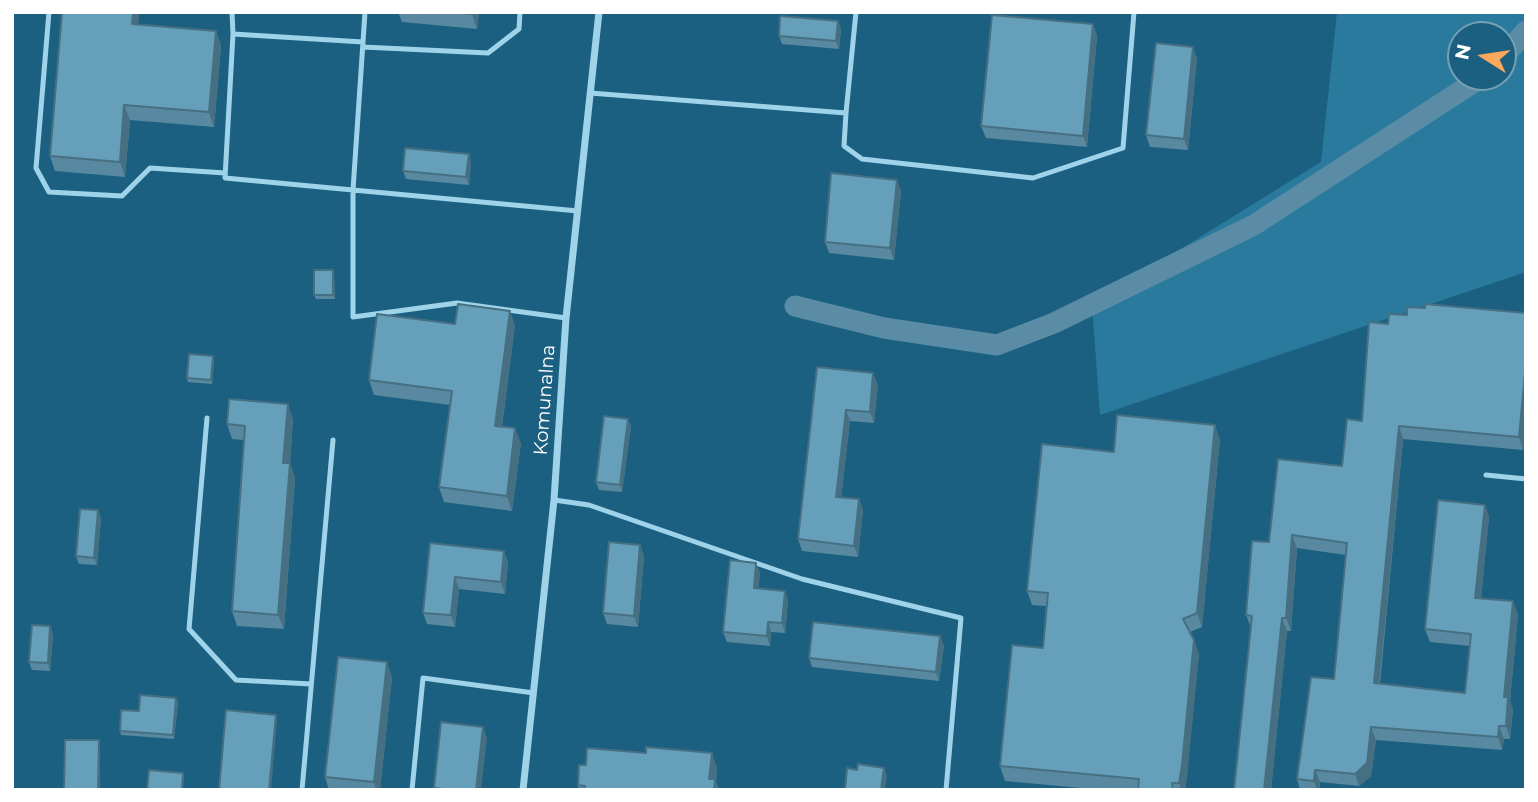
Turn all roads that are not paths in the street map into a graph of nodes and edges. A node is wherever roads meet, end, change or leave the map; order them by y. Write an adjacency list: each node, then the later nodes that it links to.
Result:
1 (49, 12): 12 (lane)
2 (232, 12): 8 (lane)
3 (365, 12): 9 (lane)
4 (520, 12): 9 (lane)
5 (599, 12): 10 (street, Komunalna)
6 (856, 12): 11 (lane)
7 (1134, 12): 11 (lane)
8 (233, 34): 9 (lane); 12 (lane)
9 (363, 44): 13 (lane)
10 (590, 93): 11 (lane); 14 (street, Komunalna)
11 (846, 114)
12 (225, 173): 13 (lane)
13 (354, 190): 14 (lane); 15 (lane)
14 (578, 211): 15 (street, Komunalna)
15 (566, 318): 20 (street, Komunalna)
16 (207, 418): 21 (lane)
17 (333, 440): 21 (lane)
18 (1486, 475): 19 (lane)
19 (1526, 479)
20 (554, 500): 22 (street, Komunalna); 26 (lane)
21 (311, 684): 23 (lane)
22 (534, 693): 24 (lane); 25 (street, Komunalna)
23 (302, 790)
24 (412, 790)
25 (523, 790)
26 (946, 790)

